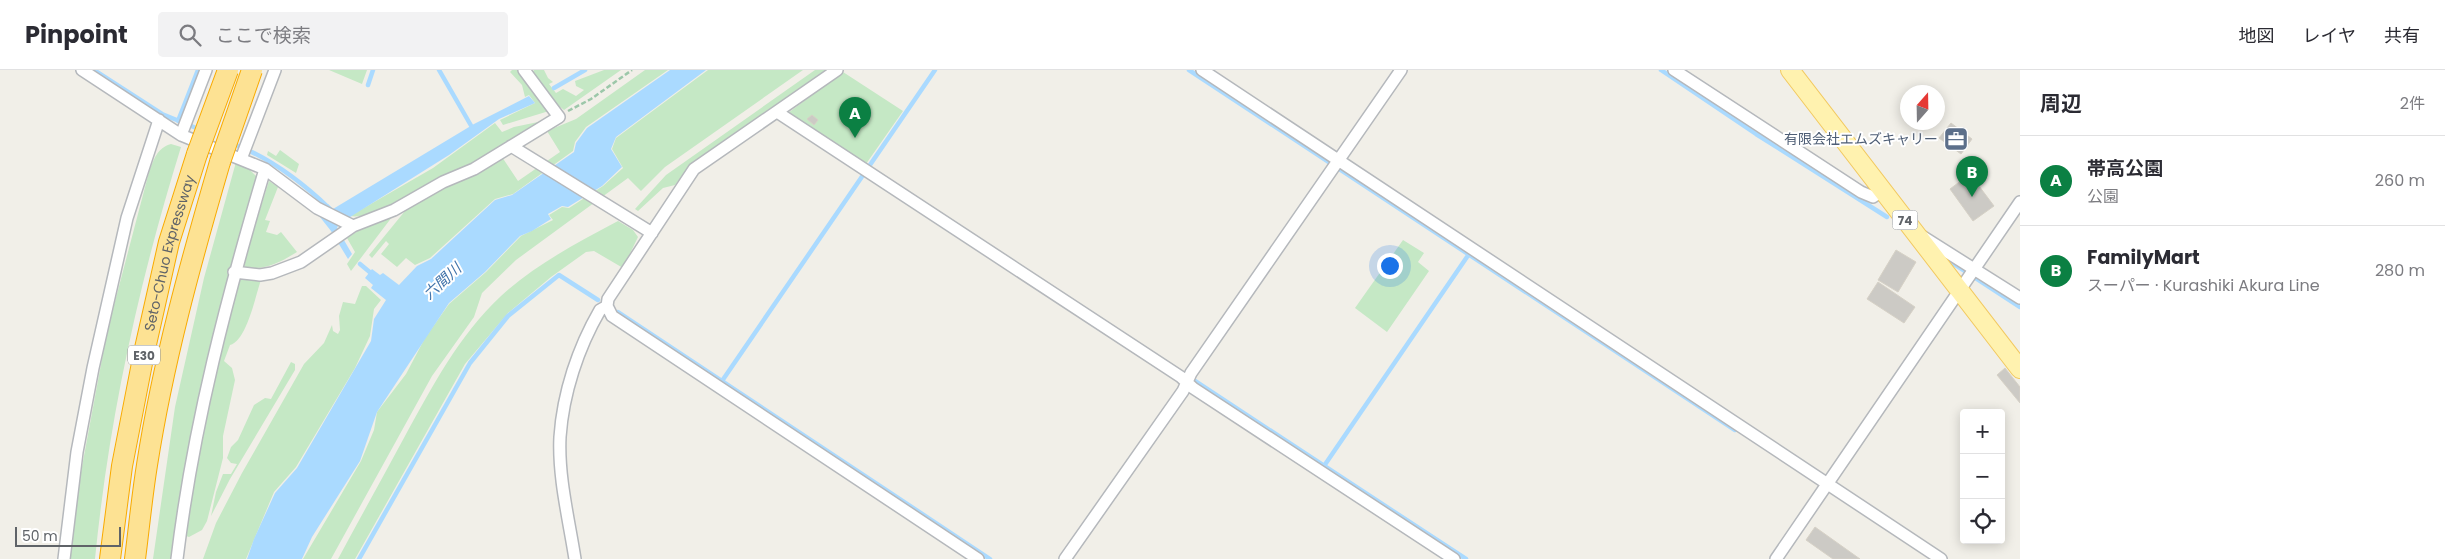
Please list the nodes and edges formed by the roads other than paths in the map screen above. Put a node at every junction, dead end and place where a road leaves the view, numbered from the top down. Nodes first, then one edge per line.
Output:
1 (82, 70) edge
2 (206, 70) edge
3 (228, 70) edge
4 (252, 70) edge
5 (275, 70) edge
6 (524, 70) edge
7 (837, 70) edge
8 (1202, 70) edge
9 (1401, 70) edge
10 (1674, 70) edge
11 (1790, 70) edge
12 (777, 112) junction
13 (159, 120) junction
14 (184, 128) junction
15 (515, 149) junction
16 (244, 152) junction
17 (1335, 163) junction
18 (265, 169) junction
19 (1882, 191) junction
20 (2020, 202) edge
21 (347, 227) junction
22 (652, 233) junction
23 (1914, 233) junction
24 (234, 272) junction
25 (1968, 277) junction
26 (2020, 298) edge
27 (607, 306) junction
28 (2020, 369) edge
29 (1187, 383) junction
30 (1824, 487) junction
31 (64, 559) edge
32 (110, 559) edge
33 (135, 559) edge
34 (177, 559) edge
35 (576, 559) edge
36 (978, 559) edge
37 (1065, 559) edge
38 (1454, 559) edge
39 (1776, 559) edge
40 (1941, 559) edge

1 - 13 street
2 - 14 street
3 - 32 highway, Seto-Chuo Expressway / E30, bridge
4 - 33 highway, Seto-Chuo Expressway / E30, bridge
5 - 16 street
6 - 15 street
7 - 12 street
8 - 17 street
9 - 17 street
10 - 19 street
11 - 19 main road, 74
12 - 22 street
12 - 29 street
13 - 14 street
13 - 31 street
14 - 16 street
15 - 21 street
15 - 22 street
16 - 18 street
17 - 29 street
17 - 30 street
18 - 21 street
18 - 24 street
19 - 23 main road, 74
20 - 25 street
21 - 24 street
22 - 27 street
23 - 25 main road, 74
23 - 25 street
24 - 34 street
25 - 26 street
25 - 28 main road, 74
25 - 30 street
27 - 35 street
27 - 36 street
29 - 37 street
29 - 38 street
30 - 39 street
30 - 40 street

